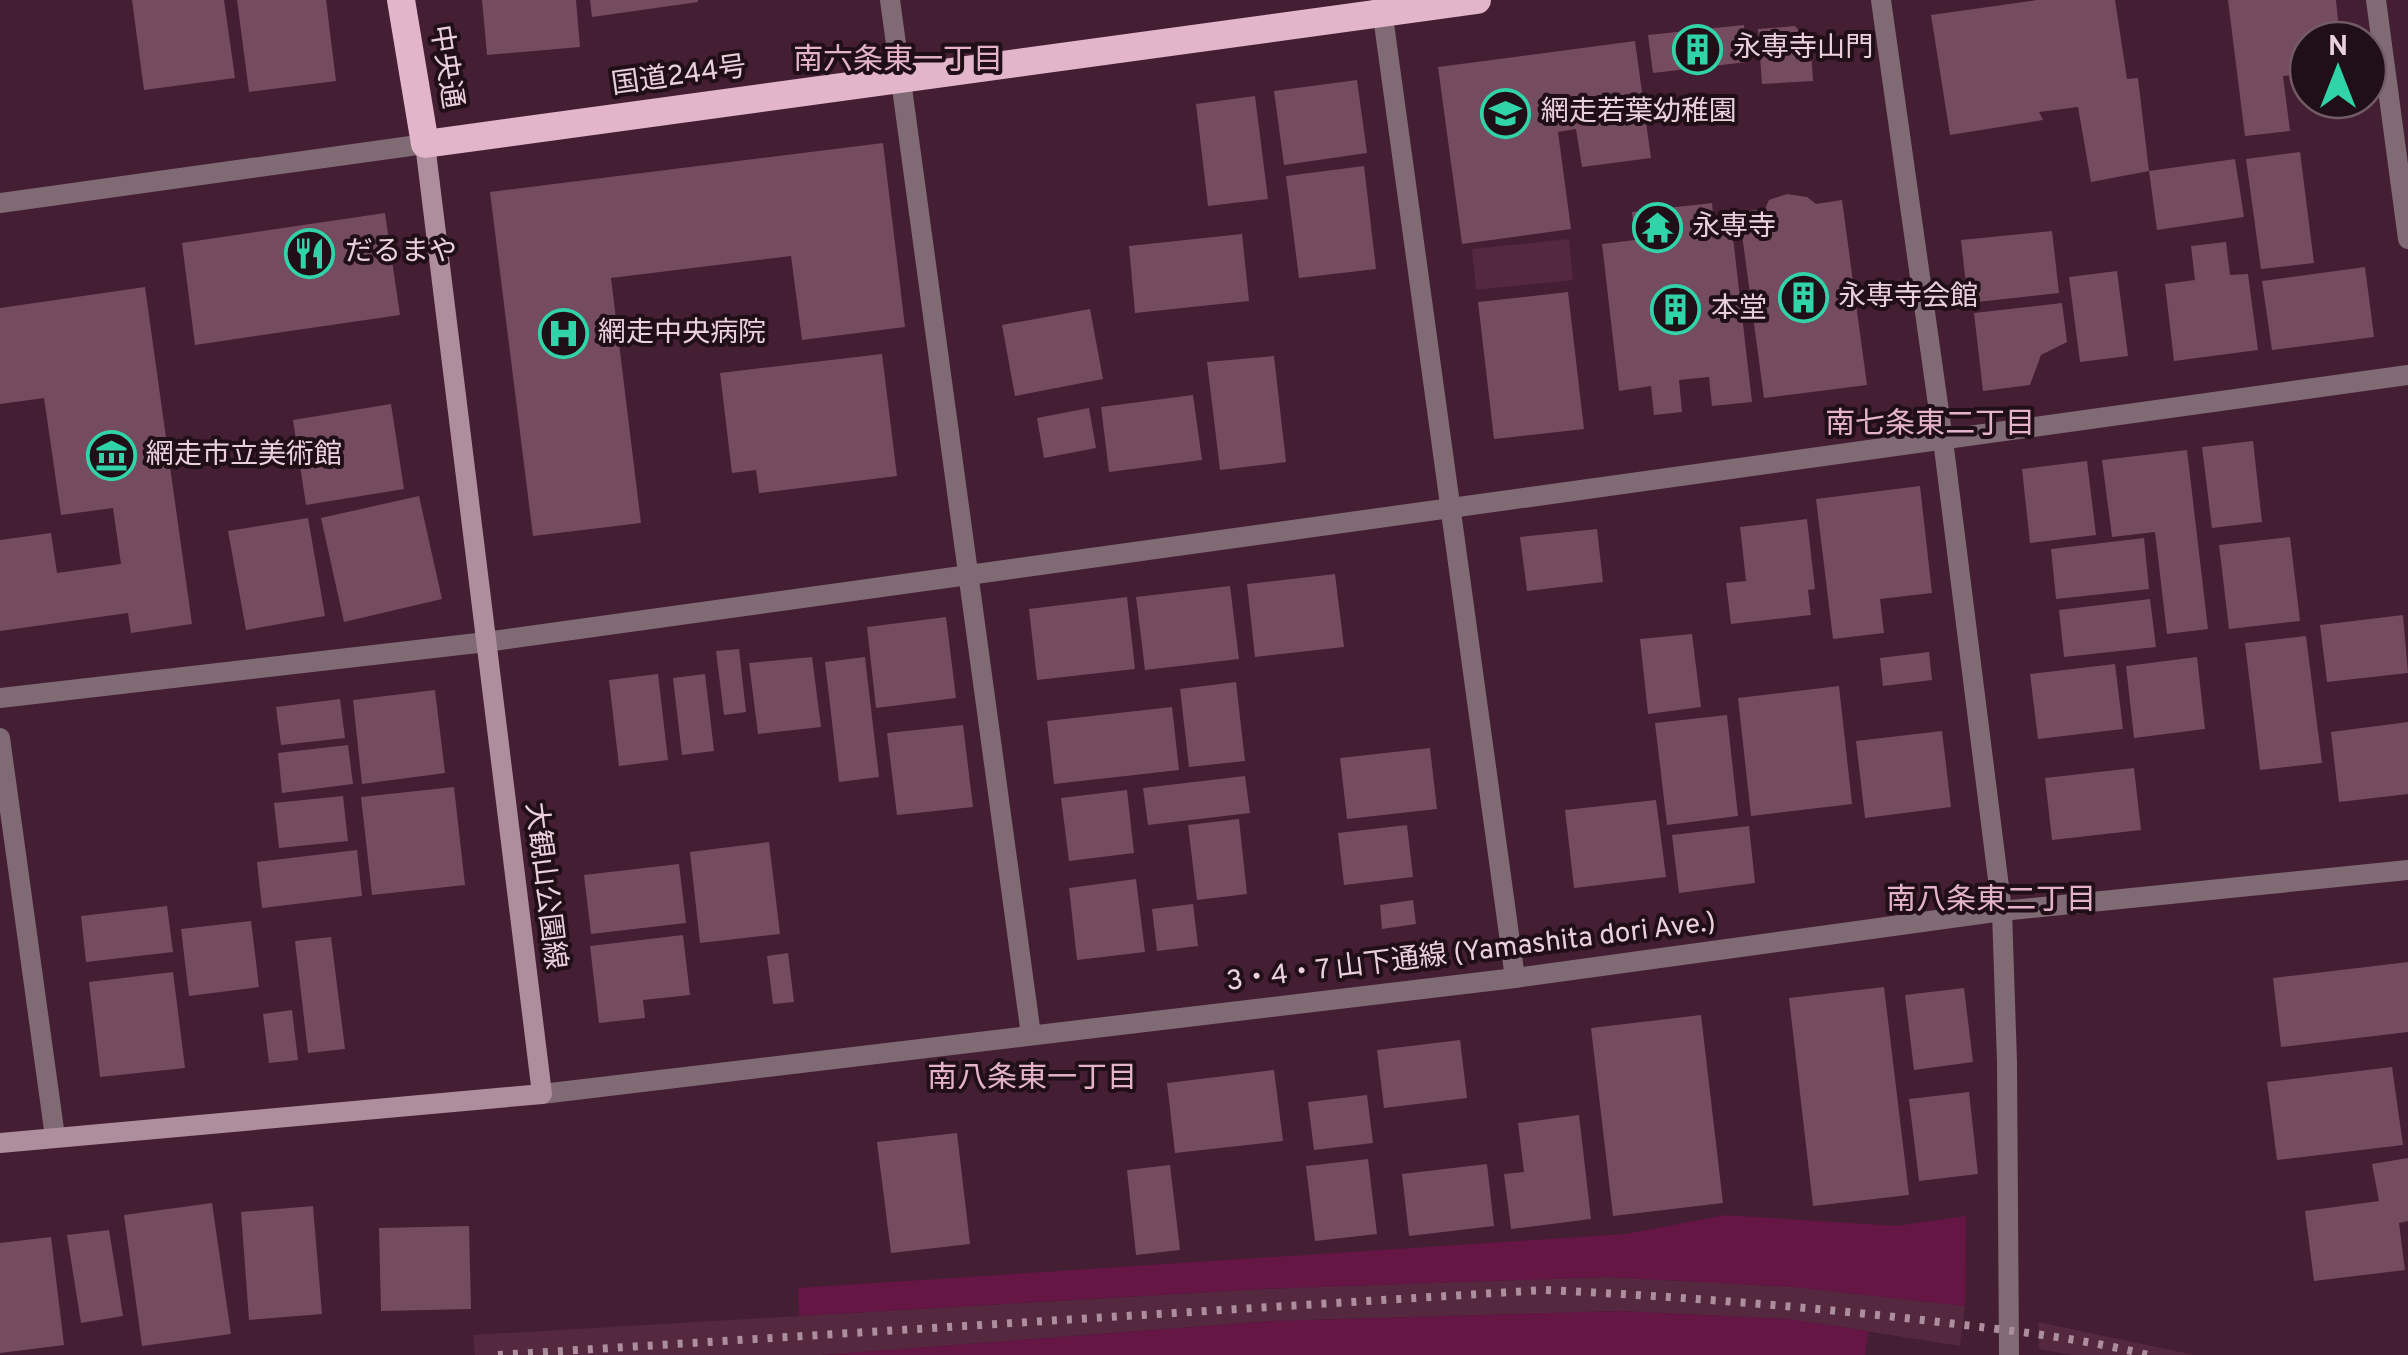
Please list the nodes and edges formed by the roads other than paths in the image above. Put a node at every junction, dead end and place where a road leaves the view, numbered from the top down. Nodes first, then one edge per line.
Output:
1 (402, 0) edge
2 (890, 0) edge
3 (1476, 0) edge
4 (1881, 0) edge
5 (2376, 0) edge
6 (1381, 6) edge
7 (902, 80) junction
8 (425, 144) junction
9 (0, 202) edge
10 (2408, 239) edge
11 (2408, 375) edge
12 (1943, 440) junction
13 (1451, 508) junction
14 (968, 575) junction
15 (486, 642) junction
16 (0, 698) edge
17 (0, 738) edge
18 (2408, 870) edge
19 (2002, 910) junction
20 (1515, 978) junction
21 (1031, 1035) junction
22 (542, 1094) junction
23 (55, 1136) junction
24 (0, 1143) edge
25 (2008, 1355) edge

1 - 8 highway, 中央通
2 - 7 street
3 - 6 highway, 国道244号
4 - 12 street
5 - 10 street
6 - 7 highway, 国道244号
6 - 13 street
7 - 8 highway, 国道244号
7 - 14 street
8 - 9 street
8 - 15 main road, 大観山公園線
11 - 12 street
12 - 13 street
12 - 19 street
13 - 14 street
13 - 20 street
14 - 15 street
14 - 21 street
15 - 16 street
15 - 22 main road, 大観山公園線
17 - 23 street
18 - 19 street, 3・4・7 山下通線 (Yamashita dori Ave.)
19 - 20 street, 3・4・7 山下通線 (Yamashita dori Ave.)
19 - 25 street
20 - 21 street, 3・4・7 山下通線 (Yamashita dori Ave.)
21 - 22 street, 3・4・7 山下通線 (Yamashita dori Ave.)
22 - 23 main road
23 - 24 main road

